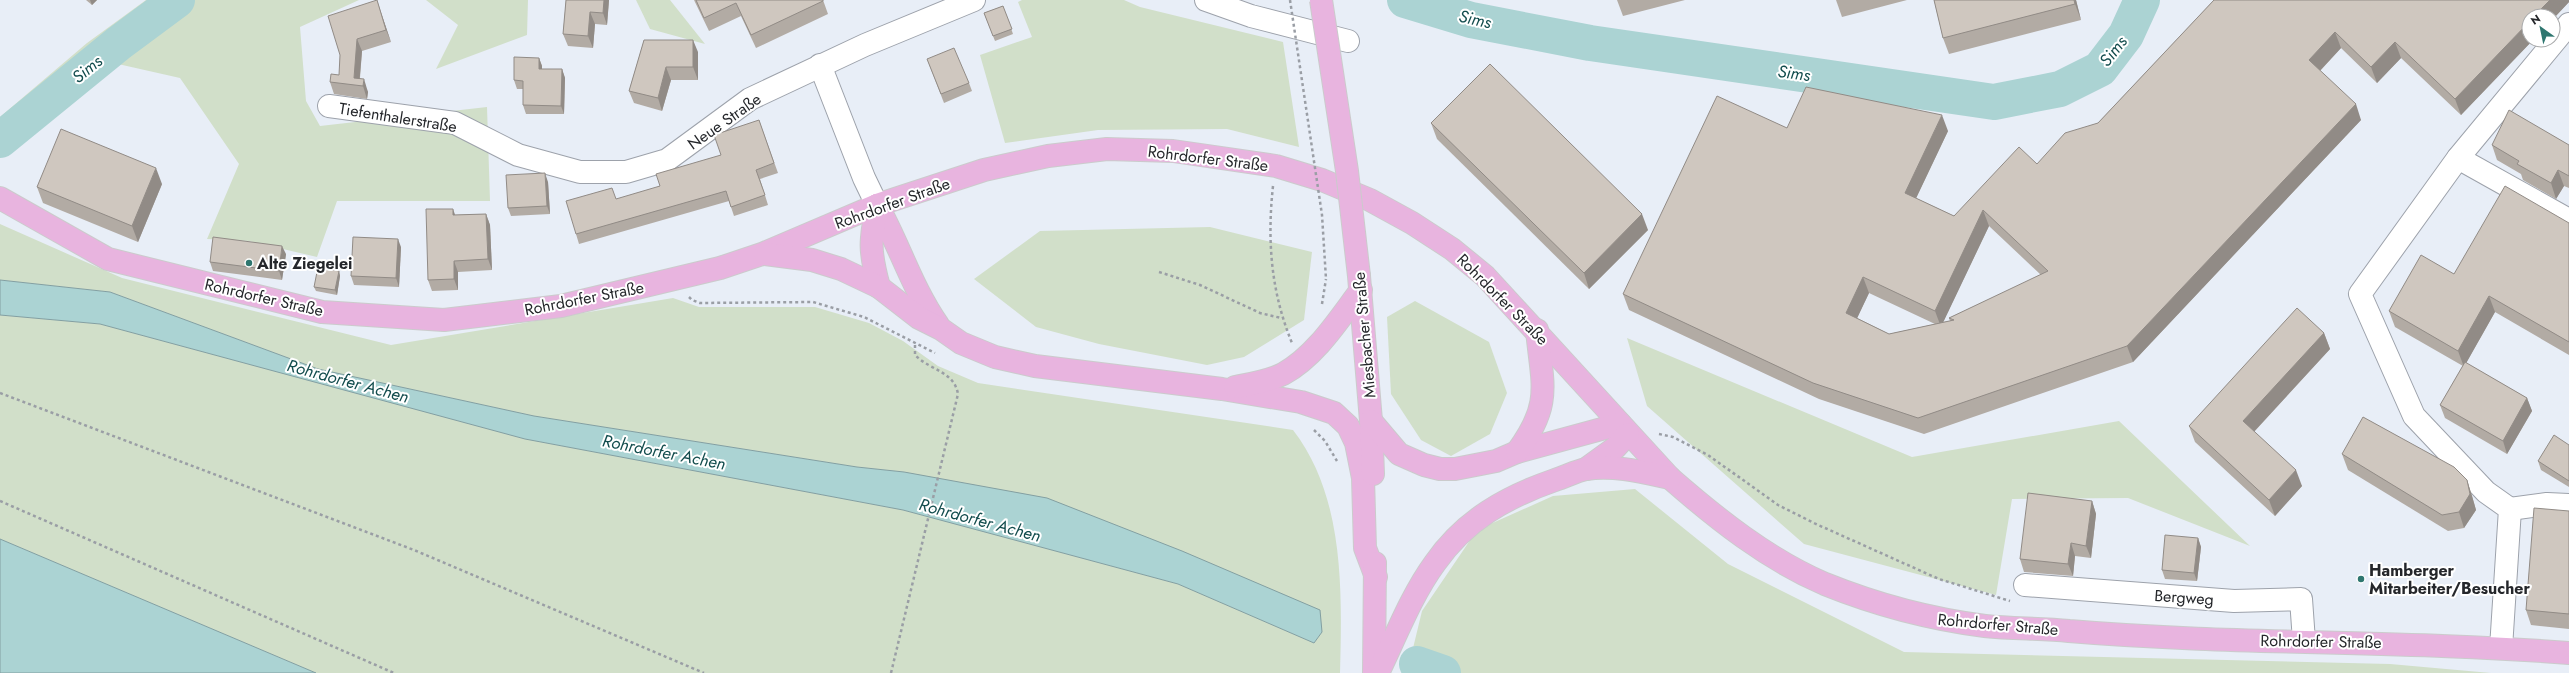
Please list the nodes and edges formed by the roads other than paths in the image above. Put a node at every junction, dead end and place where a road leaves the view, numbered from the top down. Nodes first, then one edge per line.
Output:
1 (974, 0) edge
2 (1206, 0) edge
3 (1321, 0) edge
4 (2569, 24) edge
5 (1348, 41) dead end
6 (820, 65) junction
7 (329, 106) dead end
8 (2458, 158) junction
9 (626, 172) joint
10 (0, 198) edge
11 (877, 205) junction
12 (2569, 220) edge
13 (762, 254) junction
14 (1360, 283) junction
15 (879, 286) junction
16 (941, 328) junction
17 (1537, 330) junction
18 (1222, 389) junction
19 (1371, 421) junction
20 (1624, 429) junction
21 (1517, 452) junction
22 (1586, 469) junction
23 (1670, 478) junction
24 (2569, 505) edge
25 (2510, 509) junction
26 (1376, 576) junction
27 (2021, 594) road end
28 (2304, 640) junction
29 (2500, 648) junction
30 (2569, 653) edge
31 (1374, 673) edge
32 (1378, 673) edge

1 - 6 street, Neue Straße
2 - 5 street
3 - 14 main road, Miesbacher Straße, bridge
4 - 8 street
6 - 9 street, Neue Straße
6 - 11 street
7 - 9 street, Tiefenthalerstraße
8 - 12 street
8 - 25 street
10 - 13 main road, Rohrdorfer Straße
11 - 13 main road, Rohrdorfer Straße
11 - 15 main road
11 - 16 main road
11 - 17 main road, Rohrdorfer Straße
13 - 15 main road
14 - 18 main road
14 - 19 main road, Miesbacher Straße
15 - 16 main road
16 - 18 main road
17 - 20 main road, Rohrdorfer Straße
17 - 21 main road
18 - 26 main road
19 - 21 main road
19 - 26 main road, Miesbacher Straße
20 - 21 main road
20 - 22 main road
20 - 23 main road, Rohrdorfer Straße
22 - 23 main road
22 - 32 main road
23 - 28 main road, Rohrdorfer Straße
24 - 25 street
25 - 29 street
26 - 31 main road, Miesbacher Straße
27 - 28 street, Bergweg
28 - 29 main road, Rohrdorfer Straße
29 - 30 main road, Rohrdorfer Straße

